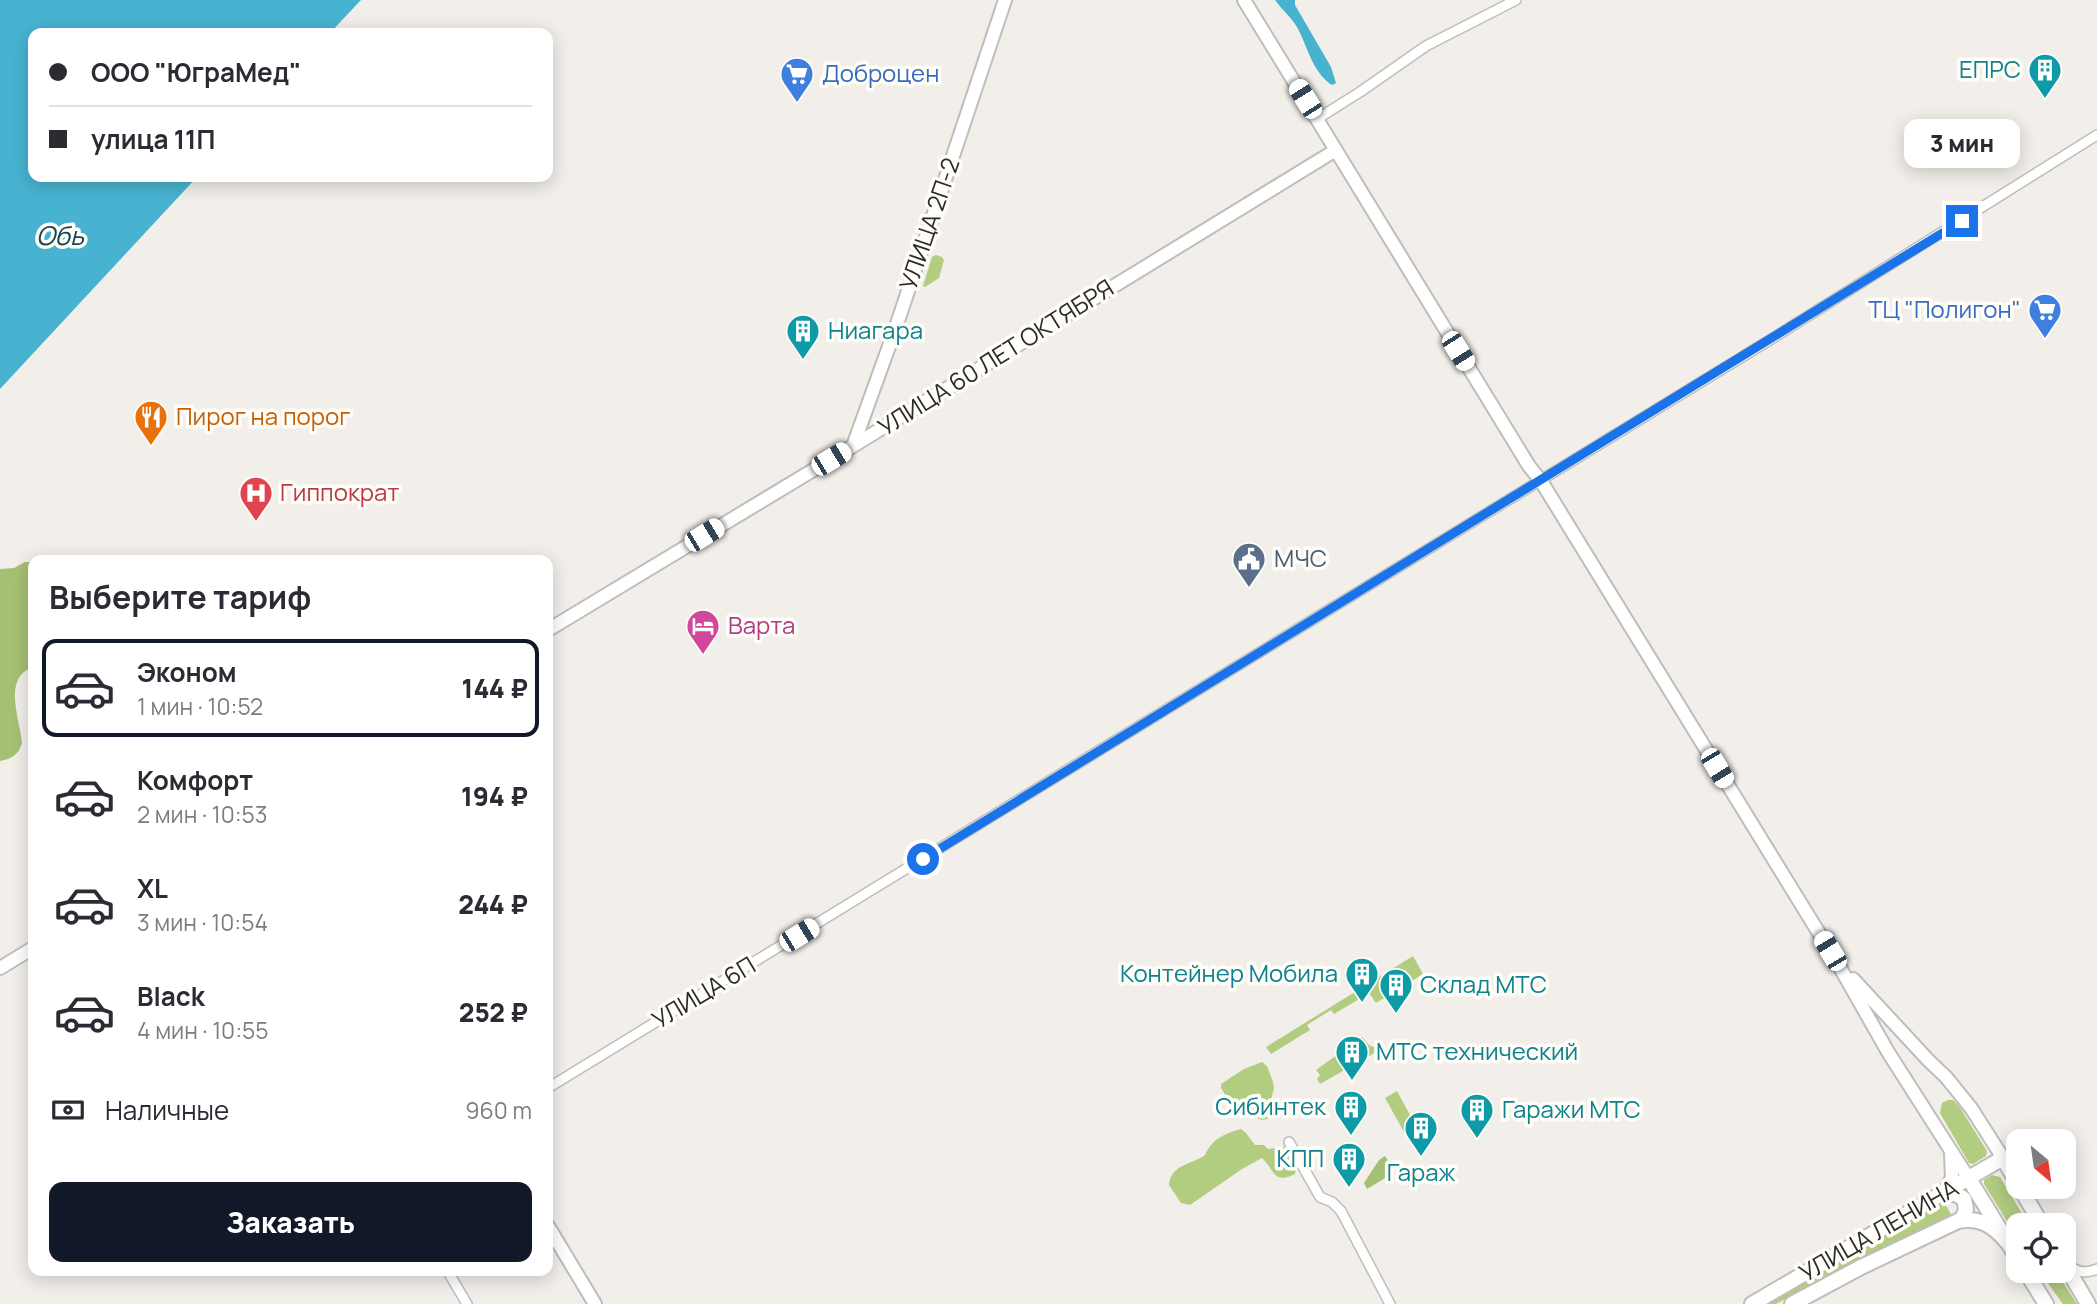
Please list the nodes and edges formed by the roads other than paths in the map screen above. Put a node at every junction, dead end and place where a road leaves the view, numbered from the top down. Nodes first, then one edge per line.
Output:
1 (1004, 0) edge
2 (1244, 0) edge
3 (1516, 0) edge
4 (1317, 119) junction
5 (2097, 135) edge
6 (1336, 150) junction
7 (853, 446) junction
8 (1541, 481) junction
9 (553, 627) edge
10 (28, 951) edge
11 (1838, 964) junction
12 (0, 968) edge
13 (553, 1085) edge
14 (1289, 1143) dead end
15 (1948, 1143) junction
16 (2003, 1158) junction
17 (2006, 1163) edge
18 (1969, 1179) junction
19 (1943, 1194) junction
20 (1958, 1221) junction
21 (553, 1234) edge
22 (2006, 1240) edge
23 (2006, 1241) edge
24 (2097, 1269) edge
25 (2076, 1270) edge
26 (451, 1276) edge
27 (2033, 1283) edge
28 (2076, 1283) edge
29 (467, 1304) edge
30 (595, 1304) edge
31 (1390, 1304) edge
32 (1752, 1304) edge
33 (1792, 1304) edge
34 (2046, 1304) edge
35 (2088, 1304) edge

1 - 7 main road, УЛИЦА 2П-2
2 - 4 main road
3 - 4 street
4 - 6 main road
5 - 8 street, УЛИЦА 6П
6 - 7 main road, УЛИЦА 60 ЛЕТ ОКТЯБРЯ
6 - 8 main road
7 - 9 main road, УЛИЦА 60 ЛЕТ ОКТЯБРЯ
8 - 11 main road
8 - 13 street, УЛИЦА 6П
10 - 12 main road
11 - 15 main road
11 - 16 main road
14 - 31 street
15 - 18 main road
15 - 19 main road
16 - 17 main road
16 - 18 main road, УЛИЦА ЛЕНИНА
18 - 19 main road, УЛИЦА ЛЕНИНА
18 - 22 main road
19 - 20 main road
19 - 32 main road, УЛИЦА ЛЕНИНА
20 - 23 main road, УЛИЦА ЛЕНИНА
20 - 33 main road, УЛИЦА ЛЕНИНА
21 - 30 main road
24 - 25 street
26 - 29 street
27 - 34 main road
28 - 35 main road

